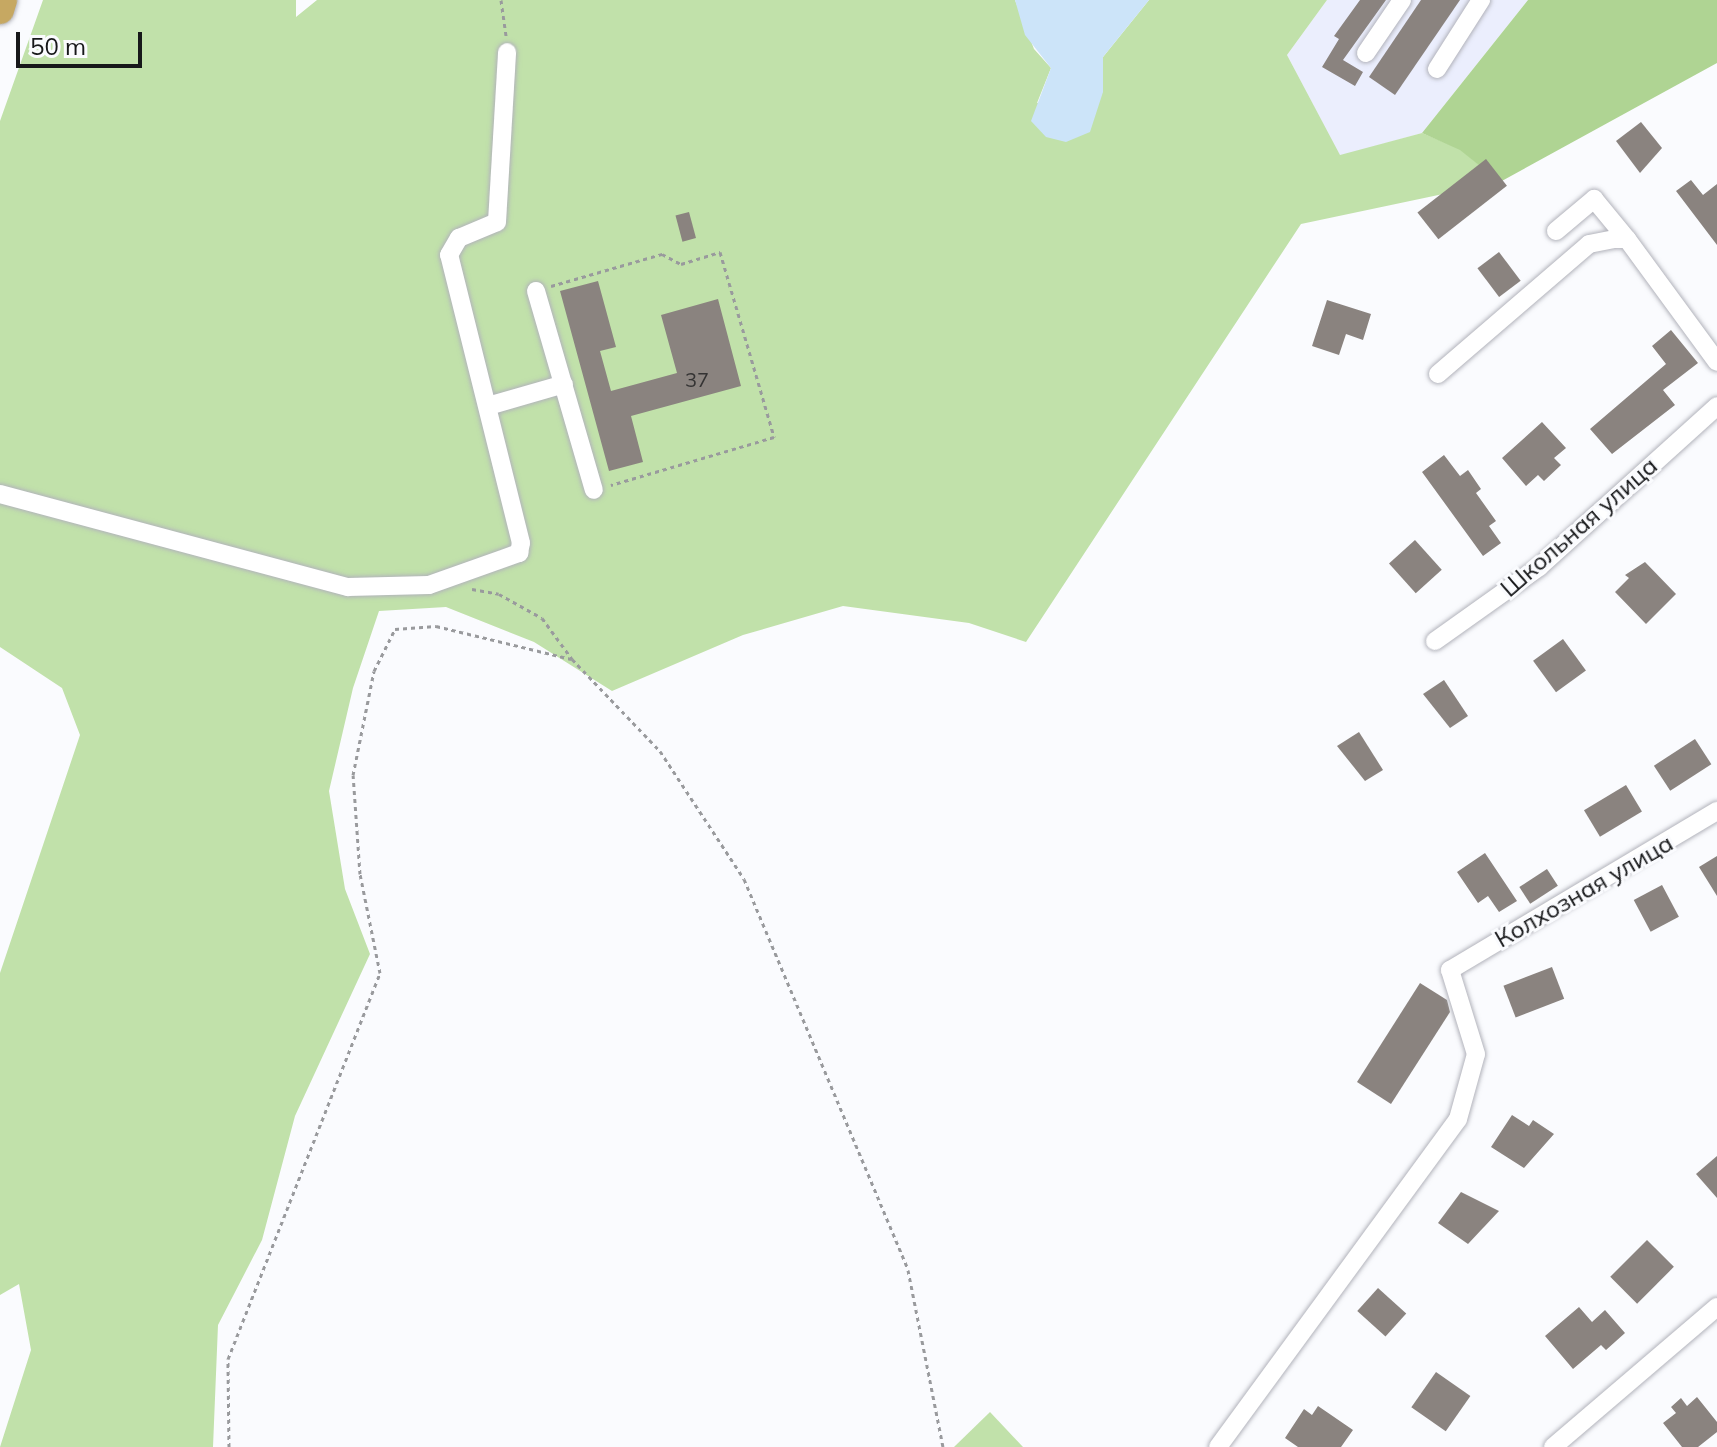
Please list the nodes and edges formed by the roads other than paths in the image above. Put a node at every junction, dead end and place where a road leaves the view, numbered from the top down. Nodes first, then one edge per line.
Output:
1 (3, 0) edge
2 (1402, 0) edge
3 (1481, 0) edge
4 (0, 10) edge
5 (507, 52) road end
6 (1366, 53) dead end
7 (1437, 69) dead end
8 (1556, 231) dead end
9 (1627, 239) junction
10 (536, 291) road end
11 (1717, 362) edge
12 (1438, 374) dead end
13 (564, 384) junction
14 (488, 406) junction
15 (1717, 406) edge
16 (594, 490) road end
17 (0, 494) edge
18 (1435, 641) dead end
19 (1717, 811) edge
20 (1717, 1307) edge
21 (1218, 1447) edge
22 (1553, 1447) edge

1 - 4 highway
2 - 6 street
3 - 7 street
5 - 14 street
8 - 9 street
9 - 11 street
9 - 12 street
10 - 13 street
13 - 14 street
13 - 16 street
14 - 17 street
15 - 18 street, Школьная улица
19 - 21 street, Колхозная улица
20 - 22 street

